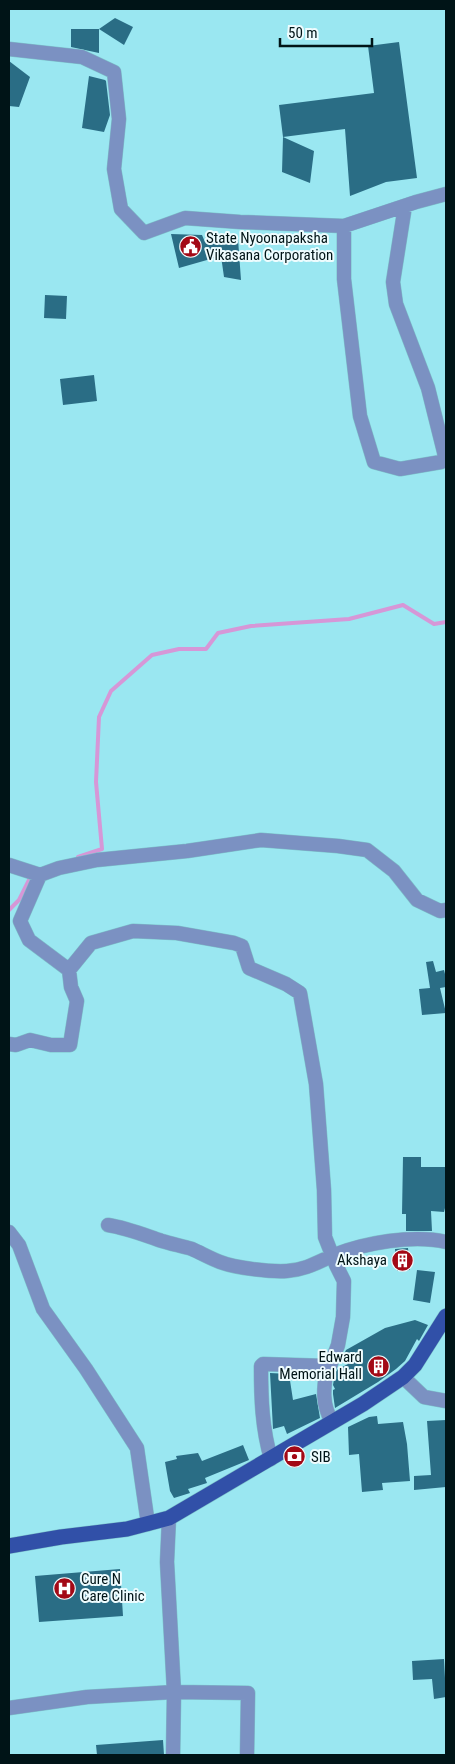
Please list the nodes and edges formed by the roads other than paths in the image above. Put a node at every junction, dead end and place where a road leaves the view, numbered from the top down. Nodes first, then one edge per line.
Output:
1 (9, 49) edge
2 (446, 194) edge
3 (405, 206) junction
4 (344, 226) junction
5 (446, 460) edge
6 (9, 865) edge
7 (40, 875) junction
8 (446, 910) edge
9 (69, 970) junction
10 (9, 1044) edge
11 (108, 1225) dead end
12 (9, 1232) edge
13 (446, 1242) edge
14 (332, 1256) junction
15 (446, 1316) edge
16 (327, 1366) junction
17 (403, 1376) junction
18 (446, 1401) edge
19 (332, 1422) junction
20 (271, 1458) junction
21 (169, 1518) junction
22 (148, 1524) junction
23 (9, 1546) edge
24 (174, 1692) junction
25 (9, 1708) edge
26 (173, 1755) edge
27 (247, 1755) edge

1 - 4 street
2 - 3 street
3 - 4 street
3 - 5 street
4 - 5 street
6 - 7 street
7 - 8 street
7 - 9 street
9 - 10 street
9 - 14 street
11 - 14 street
12 - 22 street
13 - 14 street
14 - 16 street
15 - 17 main road
16 - 19 street
16 - 20 street
17 - 18 street
17 - 19 main road
19 - 20 main road
20 - 21 main road
21 - 22 main road
21 - 24 street
22 - 23 main road
24 - 25 street
24 - 26 street
24 - 27 street

